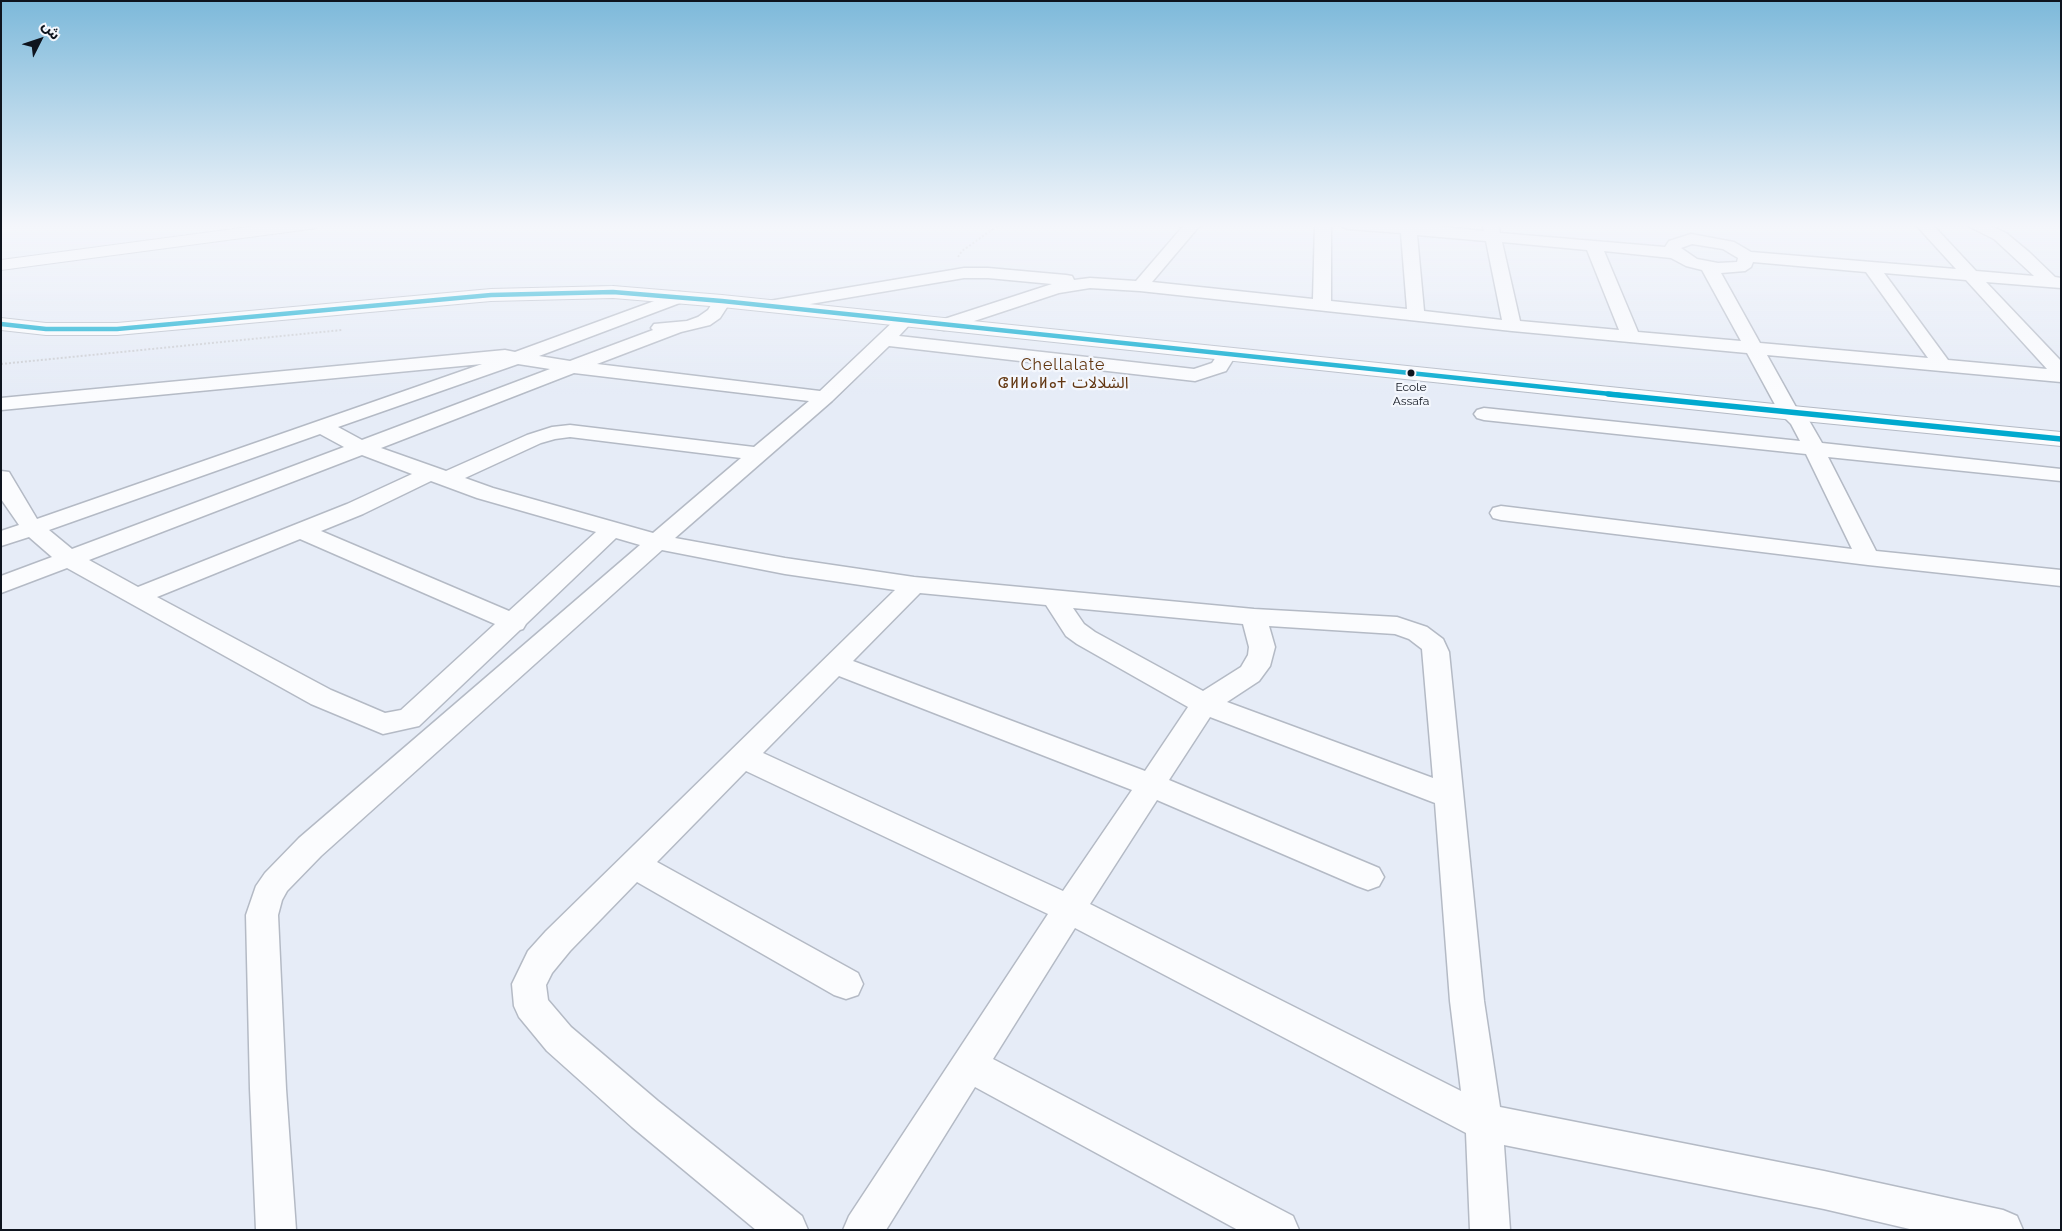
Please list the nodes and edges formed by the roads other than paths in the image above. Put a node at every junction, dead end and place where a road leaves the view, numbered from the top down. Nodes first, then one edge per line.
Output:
1 (919, 281) edge
2 (1074, 281) edge
3 (1144, 281) edge
4 (1322, 281) edge
5 (1413, 281) edge
6 (1502, 281) edge
7 (1608, 281) edge
8 (1718, 281) edge
9 (1735, 281) edge
10 (1881, 281) edge
11 (1975, 281) edge
12 (2034, 281) edge
13 (1090, 283) junction
14 (2056, 283) edge
15 (1140, 286) junction
16 (679, 297) junction
17 (722, 301) junction
18 (769, 306) junction
19 (1322, 306) junction
20 (1416, 316) junction
21 (619, 321) junction
22 (904, 321) junction
23 (1, 324) edge
24 (944, 325) junction
25 (1512, 326) junction
26 (676, 328) junction
27 (1630, 337) junction
28 (885, 340) junction
29 (1762, 349) junction
30 (1227, 355) junction
31 (514, 359) junction
32 (1942, 366) junction
33 (571, 368) junction
34 (2061, 374) edge
35 (825, 396) junction
36 (1, 404) edge
37 (1484, 414) dead end
38 (1797, 416) junction
39 (322, 427) junction
40 (2061, 439) edge
41 (362, 448) junction
42 (1815, 450) junction
43 (759, 454) junction
44 (2061, 475) edge
45 (438, 476) junction
46 (1, 477) edge
47 (1501, 513) dead end
48 (32, 528) junction
49 (612, 529) junction
50 (301, 531) junction
51 (1, 539) edge
52 (657, 542) junction
53 (1868, 558) junction
54 (70, 560) junction
55 (2061, 578) edge
56 (1, 585) edge
57 (914, 585) junction
58 (137, 596) junction
59 (1054, 598) junction
60 (1254, 617) junction
61 (514, 623) junction
62 (834, 664) junction
63 (1204, 704) junction
64 (742, 756) junction
65 (1151, 785) junction
66 (1449, 796) junction
67 (634, 864) junction
68 (1368, 877) dead end
69 (1069, 908) junction
70 (846, 984) dead end
71 (969, 1065) junction
72 (1484, 1122) junction
73 (276, 1230) edge
74 (788, 1230) edge
75 (863, 1230) edge
76 (1279, 1230) edge
77 (1490, 1230) edge
78 (2003, 1230) edge

1 - 18 street
2 - 13 street
3 - 15 street
4 - 19 street
5 - 20 street
6 - 25 street
7 - 27 street
8 - 29 street
9 - 29 street
10 - 32 street
11 - 34 street
12 - 14 street
13 - 15 street
13 - 24 street
15 - 19 street
16 - 17 main road
16 - 21 street
16 - 23 main road
17 - 18 main road
17 - 26 street
18 - 22 main road
19 - 20 street
20 - 25 street
21 - 26 street
21 - 31 street
22 - 24 main road
22 - 28 street
24 - 30 main road
25 - 27 street
26 - 33 street
27 - 29 street
28 - 30 street
28 - 35 street
29 - 32 street
29 - 38 street
30 - 38 main road
31 - 33 street
31 - 36 street
31 - 39 street
32 - 34 street
33 - 35 street
33 - 41 street
35 - 43 street
37 - 42 street
38 - 40 main road
38 - 42 street
39 - 41 street
39 - 48 street
41 - 45 street
41 - 54 street
42 - 44 street
42 - 53 street
43 - 45 street
43 - 52 street
45 - 49 street
45 - 50 street
46 - 48 street
47 - 53 street
48 - 51 street
48 - 54 street
49 - 52 street
49 - 61 street
50 - 58 street
50 - 61 street
52 - 57 street
52 - 73 street
53 - 55 street
54 - 56 street
54 - 58 street
57 - 59 street
57 - 62 street
58 - 61 street
59 - 60 street
59 - 63 street
60 - 63 street
60 - 66 street
62 - 64 street
62 - 65 street
63 - 65 street
63 - 66 street
64 - 67 street
64 - 69 street
65 - 68 street
65 - 69 street
66 - 72 street
67 - 70 street
67 - 74 street
69 - 71 street
69 - 72 street
71 - 75 street
71 - 76 street
72 - 77 street
72 - 78 street

